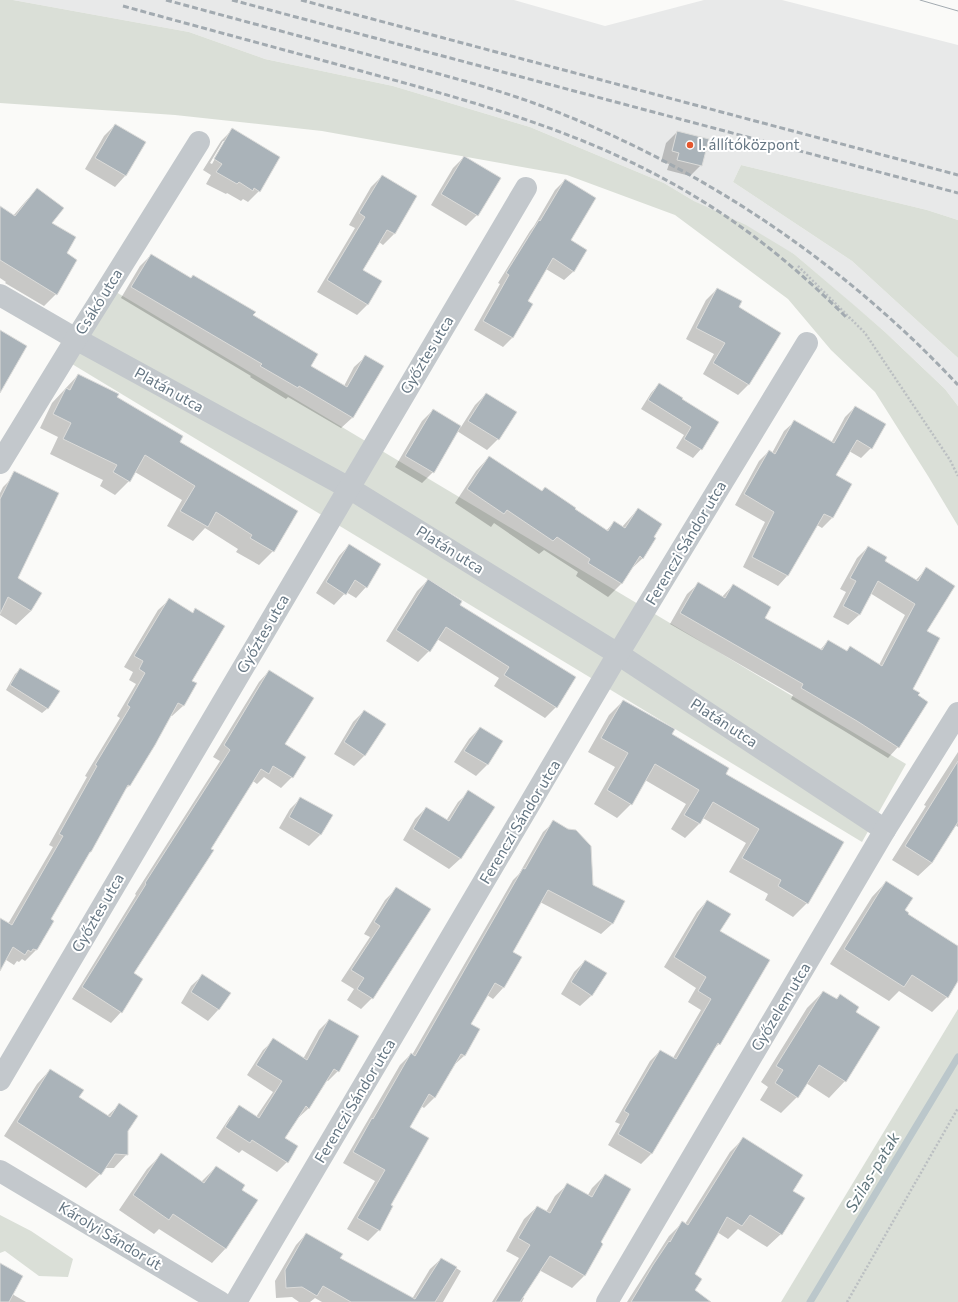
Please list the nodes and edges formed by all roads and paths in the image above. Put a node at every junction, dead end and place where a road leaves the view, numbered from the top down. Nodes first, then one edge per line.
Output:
1 (199, 142) dead end
2 (526, 188) dead end
3 (798, 266) dead end
4 (0, 294) edge
5 (76, 339) junction
6 (807, 343) dead end
7 (0, 463) edge
8 (958, 476) edge
9 (348, 488) junction
10 (618, 654) junction
11 (958, 713) edge
12 (886, 830) junction
13 (0, 1080) edge
14 (958, 1108) edge
15 (0, 1171) edge
16 (220, 1302) edge
17 (236, 1302) edge
18 (607, 1302) edge
19 (846, 1302) edge

1 - 5 street, Csákó utca
2 - 9 street, Győztes utca
3 - 8 path
4 - 5 street, Platán utca
5 - 7 street, Csákó utca
5 - 9 street, Platán utca
6 - 10 street, Ferenczi Sándor utca
9 - 10 street, Platán utca
9 - 13 street, Győztes utca
10 - 12 street, Platán utca
10 - 17 street, Ferenczi Sándor utca
11 - 12 street, Győzelem utca
12 - 18 street, Győzelem utca
14 - 19 path
15 - 16 street, Károlyi Sándor út

